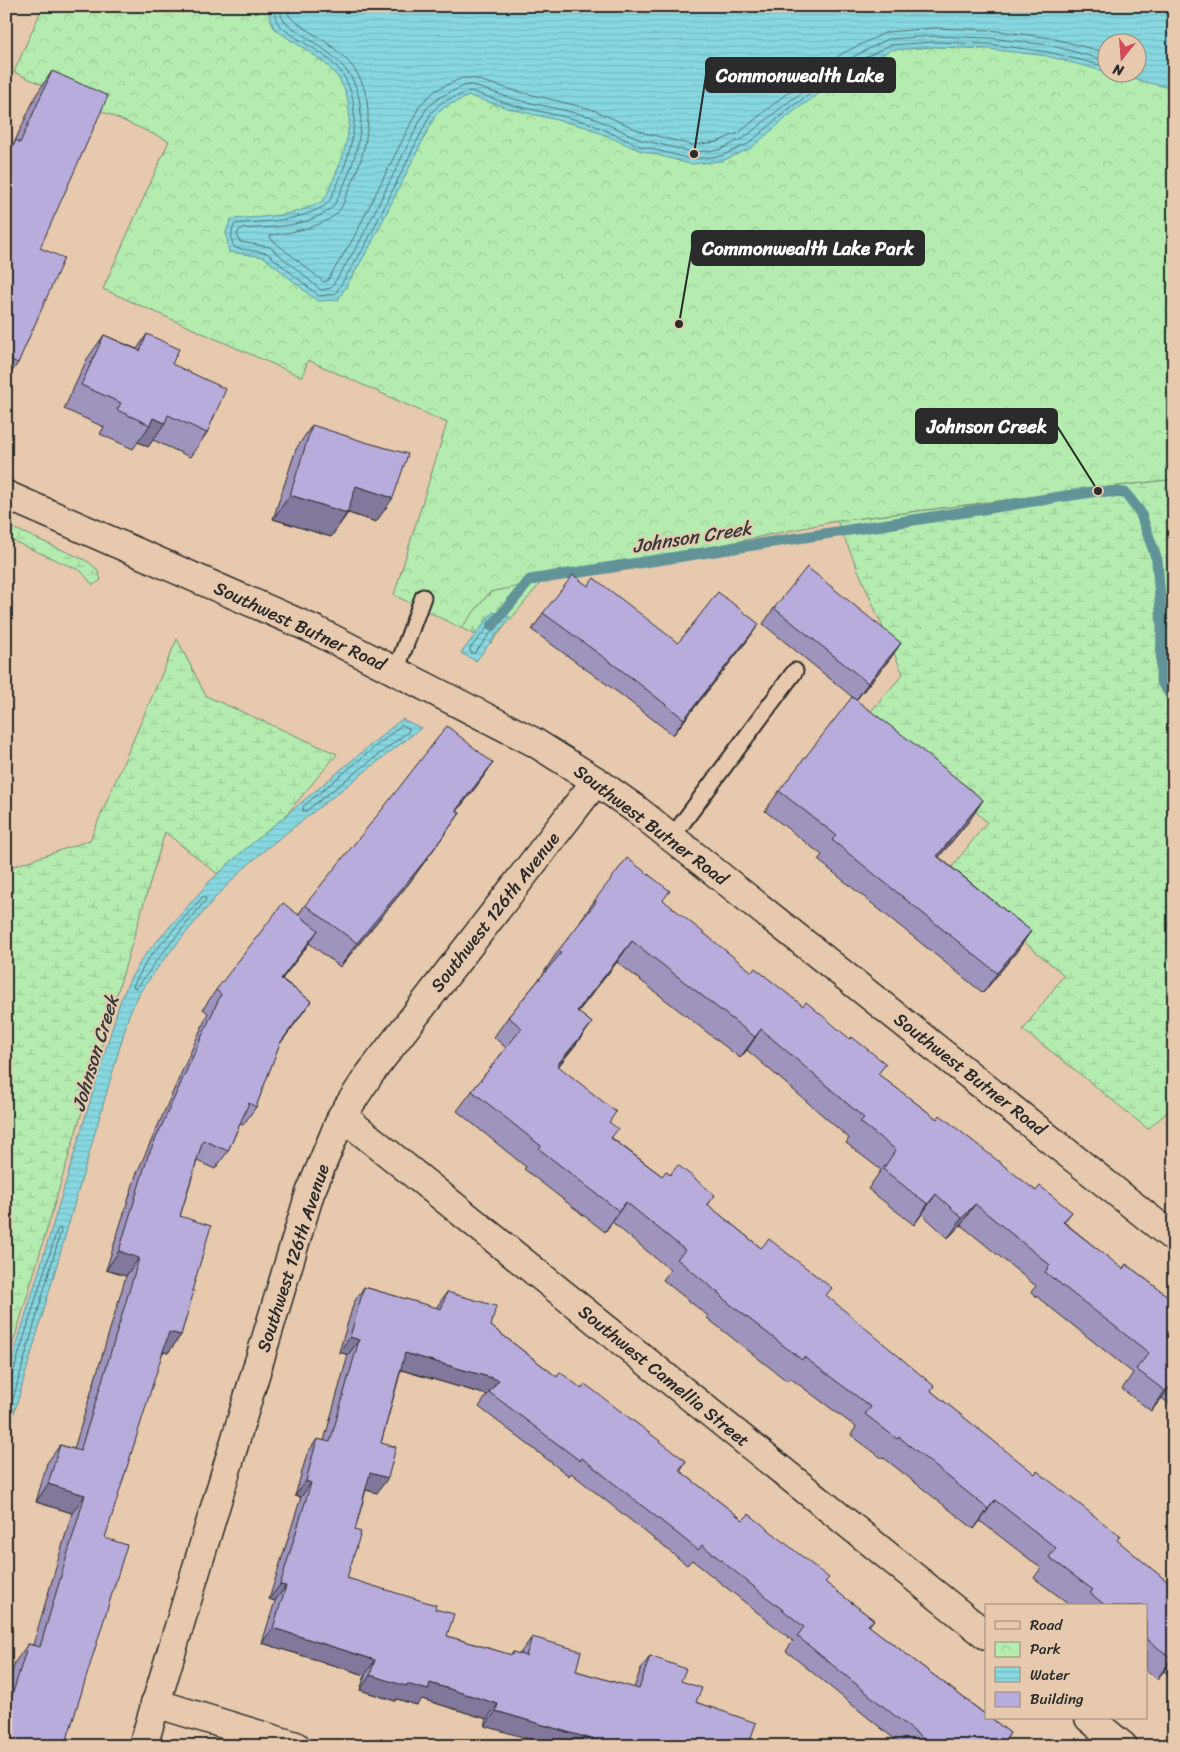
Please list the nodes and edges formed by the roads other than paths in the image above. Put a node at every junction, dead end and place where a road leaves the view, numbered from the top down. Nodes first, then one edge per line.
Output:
1 (6, 496) edge
2 (423, 598) dead end
3 (396, 671) junction
4 (794, 671) dead end
5 (596, 781) junction
6 (672, 837) junction
7 (342, 1116) junction
8 (1174, 1238) edge
9 (985, 1634) edge
10 (155, 1703) junction
11 (1091, 1720) edge
12 (143, 1746) edge
13 (296, 1746) edge
14 (1123, 1746) edge

1 - 3 street, Southwest Butner Road
2 - 3 lane
3 - 5 street, Southwest Butner Road
4 - 6 lane
5 - 6 street, Southwest Butner Road
5 - 7 street, Southwest 126th Avenue
6 - 8 street, Southwest Butner Road
7 - 9 street, Southwest Camellia Street
7 - 10 street, Southwest 126th Avenue
10 - 12 street, Southwest 126th Avenue
10 - 13 street
11 - 14 street

